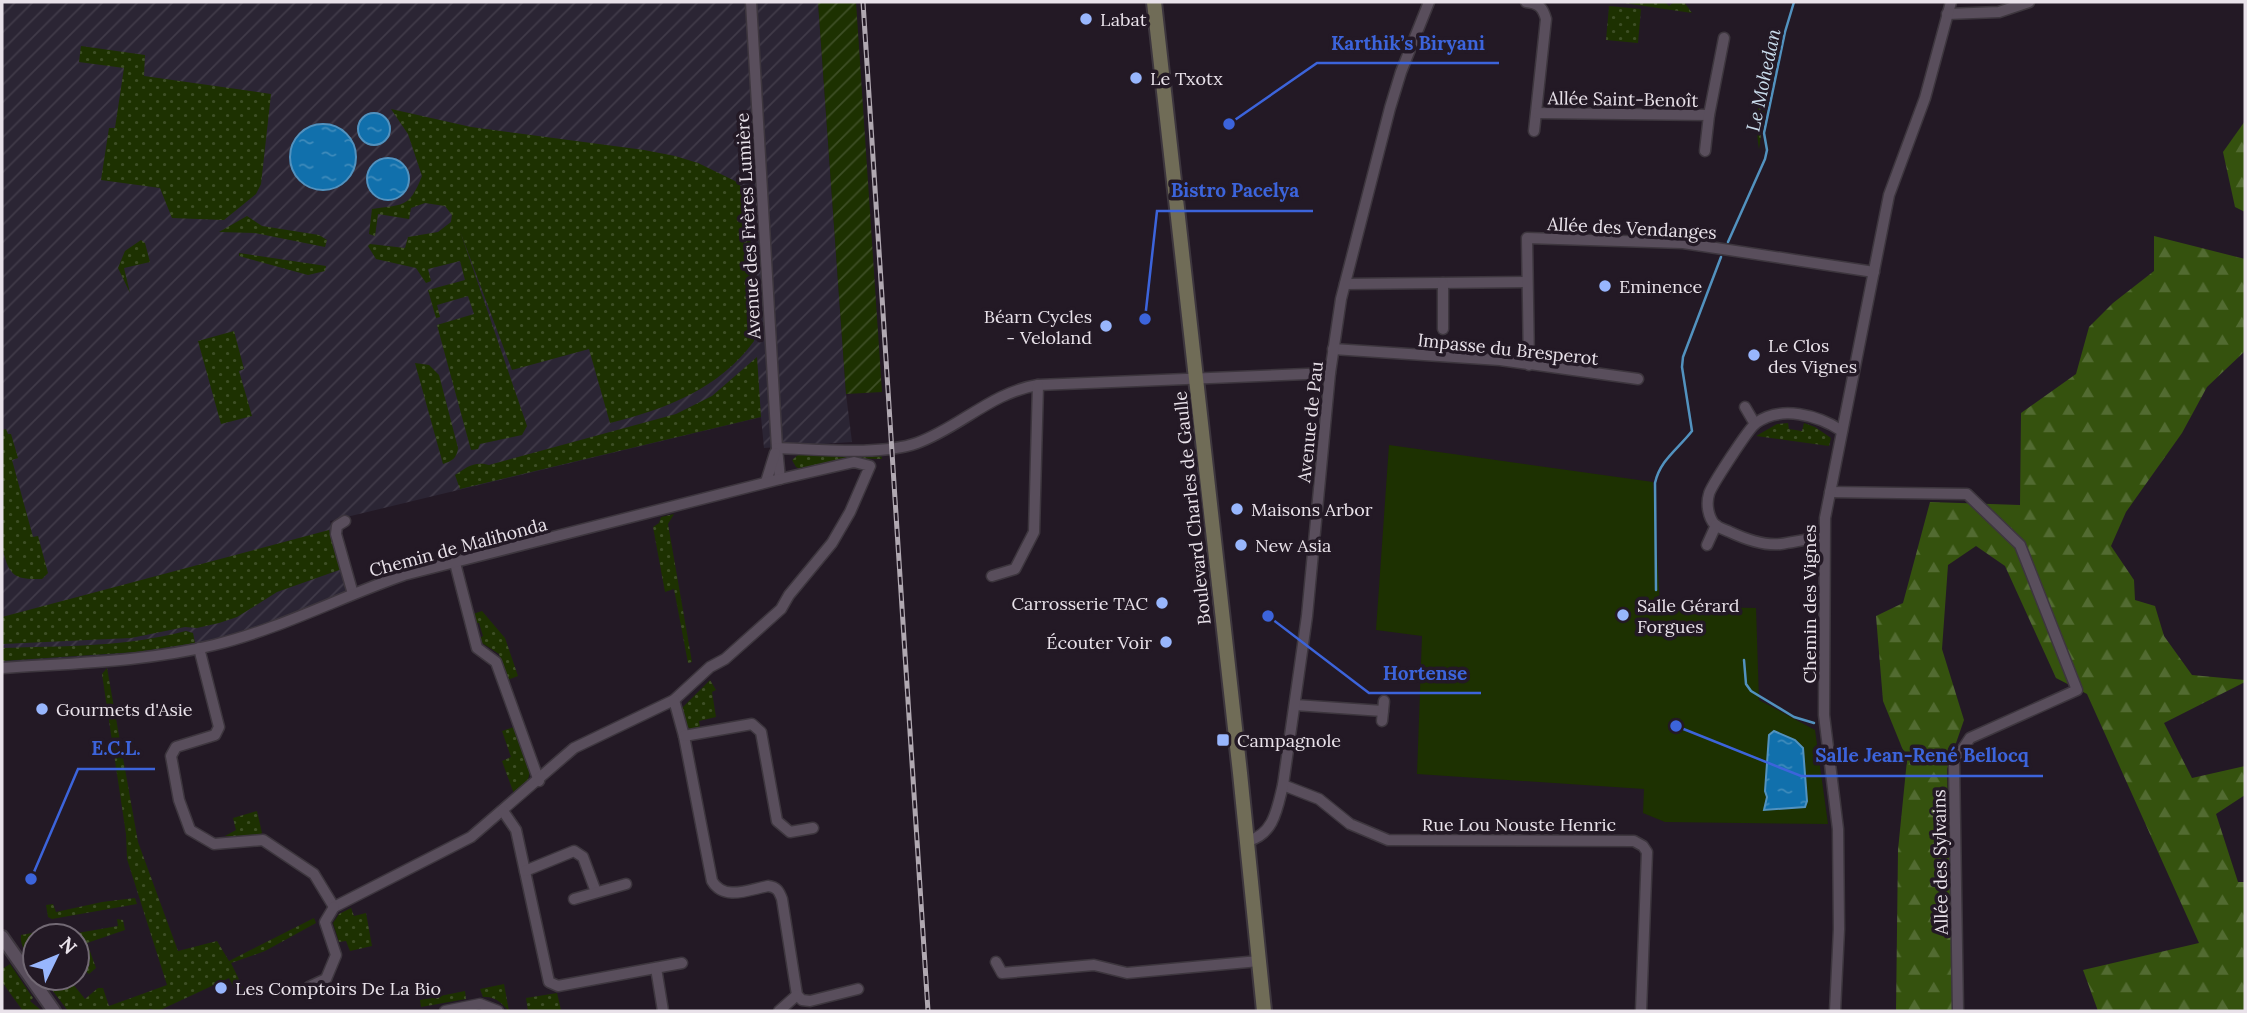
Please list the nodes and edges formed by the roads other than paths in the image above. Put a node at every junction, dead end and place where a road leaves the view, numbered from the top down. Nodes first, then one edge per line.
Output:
1 (751, 2) edge
2 (1154, 2) edge
3 (1527, 2) edge
4 (1951, 2) edge
5 (2029, 2) edge
6 (1426, 3) edge
7 (1947, 14) junction
8 (1724, 38) dead end
9 (1537, 113) junction
10 (1709, 116) junction
11 (1534, 131) dead end
12 (1705, 151) dead end
13 (1874, 272) junction
14 (1527, 282) junction
15 (1443, 283) junction
16 (1345, 284) junction
17 (1443, 328) dead end
18 (1333, 349) junction
19 (1529, 365) junction
20 (1330, 373) junction
21 (1196, 377) junction
22 (1638, 379) dead end
23 (1038, 385) junction
24 (1745, 407) dead end
25 (1755, 424) junction
26 (1842, 431) junction
27 (776, 448) junction
28 (780, 479) junction
29 (766, 482) junction
30 (1830, 492) junction
31 (345, 521) dead end
32 (1716, 525) junction
33 (1824, 538) junction
34 (1707, 545) dead end
35 (454, 562) junction
36 (992, 576) dead end
37 (353, 594) junction
38 (199, 649) junction
39 (2, 668) edge
40 (674, 700) junction
41 (1295, 705) junction
42 (1383, 711) dead end
43 (684, 736) junction
44 (539, 780) junction
45 (1283, 785) junction
46 (503, 811) junction
47 (813, 828) dead end
48 (1248, 841) junction
49 (525, 871) junction
50 (626, 884) dead end
51 (596, 892) junction
52 (574, 899) dead end
53 (334, 906) junction
54 (2, 937) edge
55 (1259, 961) junction
56 (996, 962) dead end
57 (682, 963) dead end
58 (656, 968) junction
59 (309, 987) dead end
60 (858, 989) dead end
61 (797, 995) junction
62 (54, 1011) edge
63 (445, 1011) edge
64 (498, 1011) edge
65 (663, 1011) edge
66 (779, 1011) edge
67 (1264, 1011) edge
68 (1641, 1011) edge
69 (1835, 1011) edge
70 (1958, 1011) edge

1 - 27 street, Avenue des Frères Lumière
2 - 21 main road, Boulevard Charles de Gaulle
3 - 9 street
4 - 7 street, Chemin des Vignes
5 - 7 street
6 - 16 street, Avenue de Pau
7 - 13 street, Chemin des Vignes
8 - 10 street
9 - 10 street, Allée Saint-Benoît
9 - 11 street
10 - 12 street
13 - 14 street, Allée des Vendanges
13 - 26 street, Chemin des Vignes
14 - 15 street
14 - 19 street
15 - 16 street
15 - 17 street
16 - 18 street, Avenue de Pau
18 - 19 street, Impasse du Bresperot
18 - 20 street, Avenue de Pau
19 - 22 street, Impasse du Bresperot
20 - 21 street
20 - 41 street, Avenue de Pau
21 - 23 street
21 - 48 main road, Boulevard Charles de Gaulle
23 - 27 street
23 - 36 street
24 - 25 street
25 - 26 street
25 - 32 street
26 - 30 street, Chemin des Vignes
27 - 28 street
27 - 29 street
28 - 29 street, Chemin de Malihonda
28 - 40 street, Chemin de Malihonda
29 - 35 street, Chemin de Malihonda
30 - 33 street, Chemin des Vignes
30 - 70 street, Allée des Sylvains
31 - 37 street
32 - 33 street
32 - 34 street
33 - 69 street, Chemin des Vignes
35 - 37 street, Chemin de Malihonda
35 - 44 street
37 - 38 street, Chemin de Malihonda
38 - 39 street, Chemin de Malihonda
38 - 53 street
40 - 43 street
40 - 44 street
41 - 42 street
41 - 45 street, Avenue de Pau
43 - 47 street
43 - 61 street
44 - 46 street
45 - 48 street, Avenue de Pau
45 - 68 street, Rue Lou Nouste Henric
46 - 49 street
46 - 53 street
48 - 55 main road, Boulevard Charles de Gaulle
49 - 51 street
49 - 58 street
50 - 51 street
51 - 52 street
53 - 59 street
54 - 62 street
55 - 56 street
55 - 67 main road, Boulevard Charles de Gaulle
57 - 58 street
58 - 65 street
60 - 61 street
61 - 66 street
63 - 64 street

